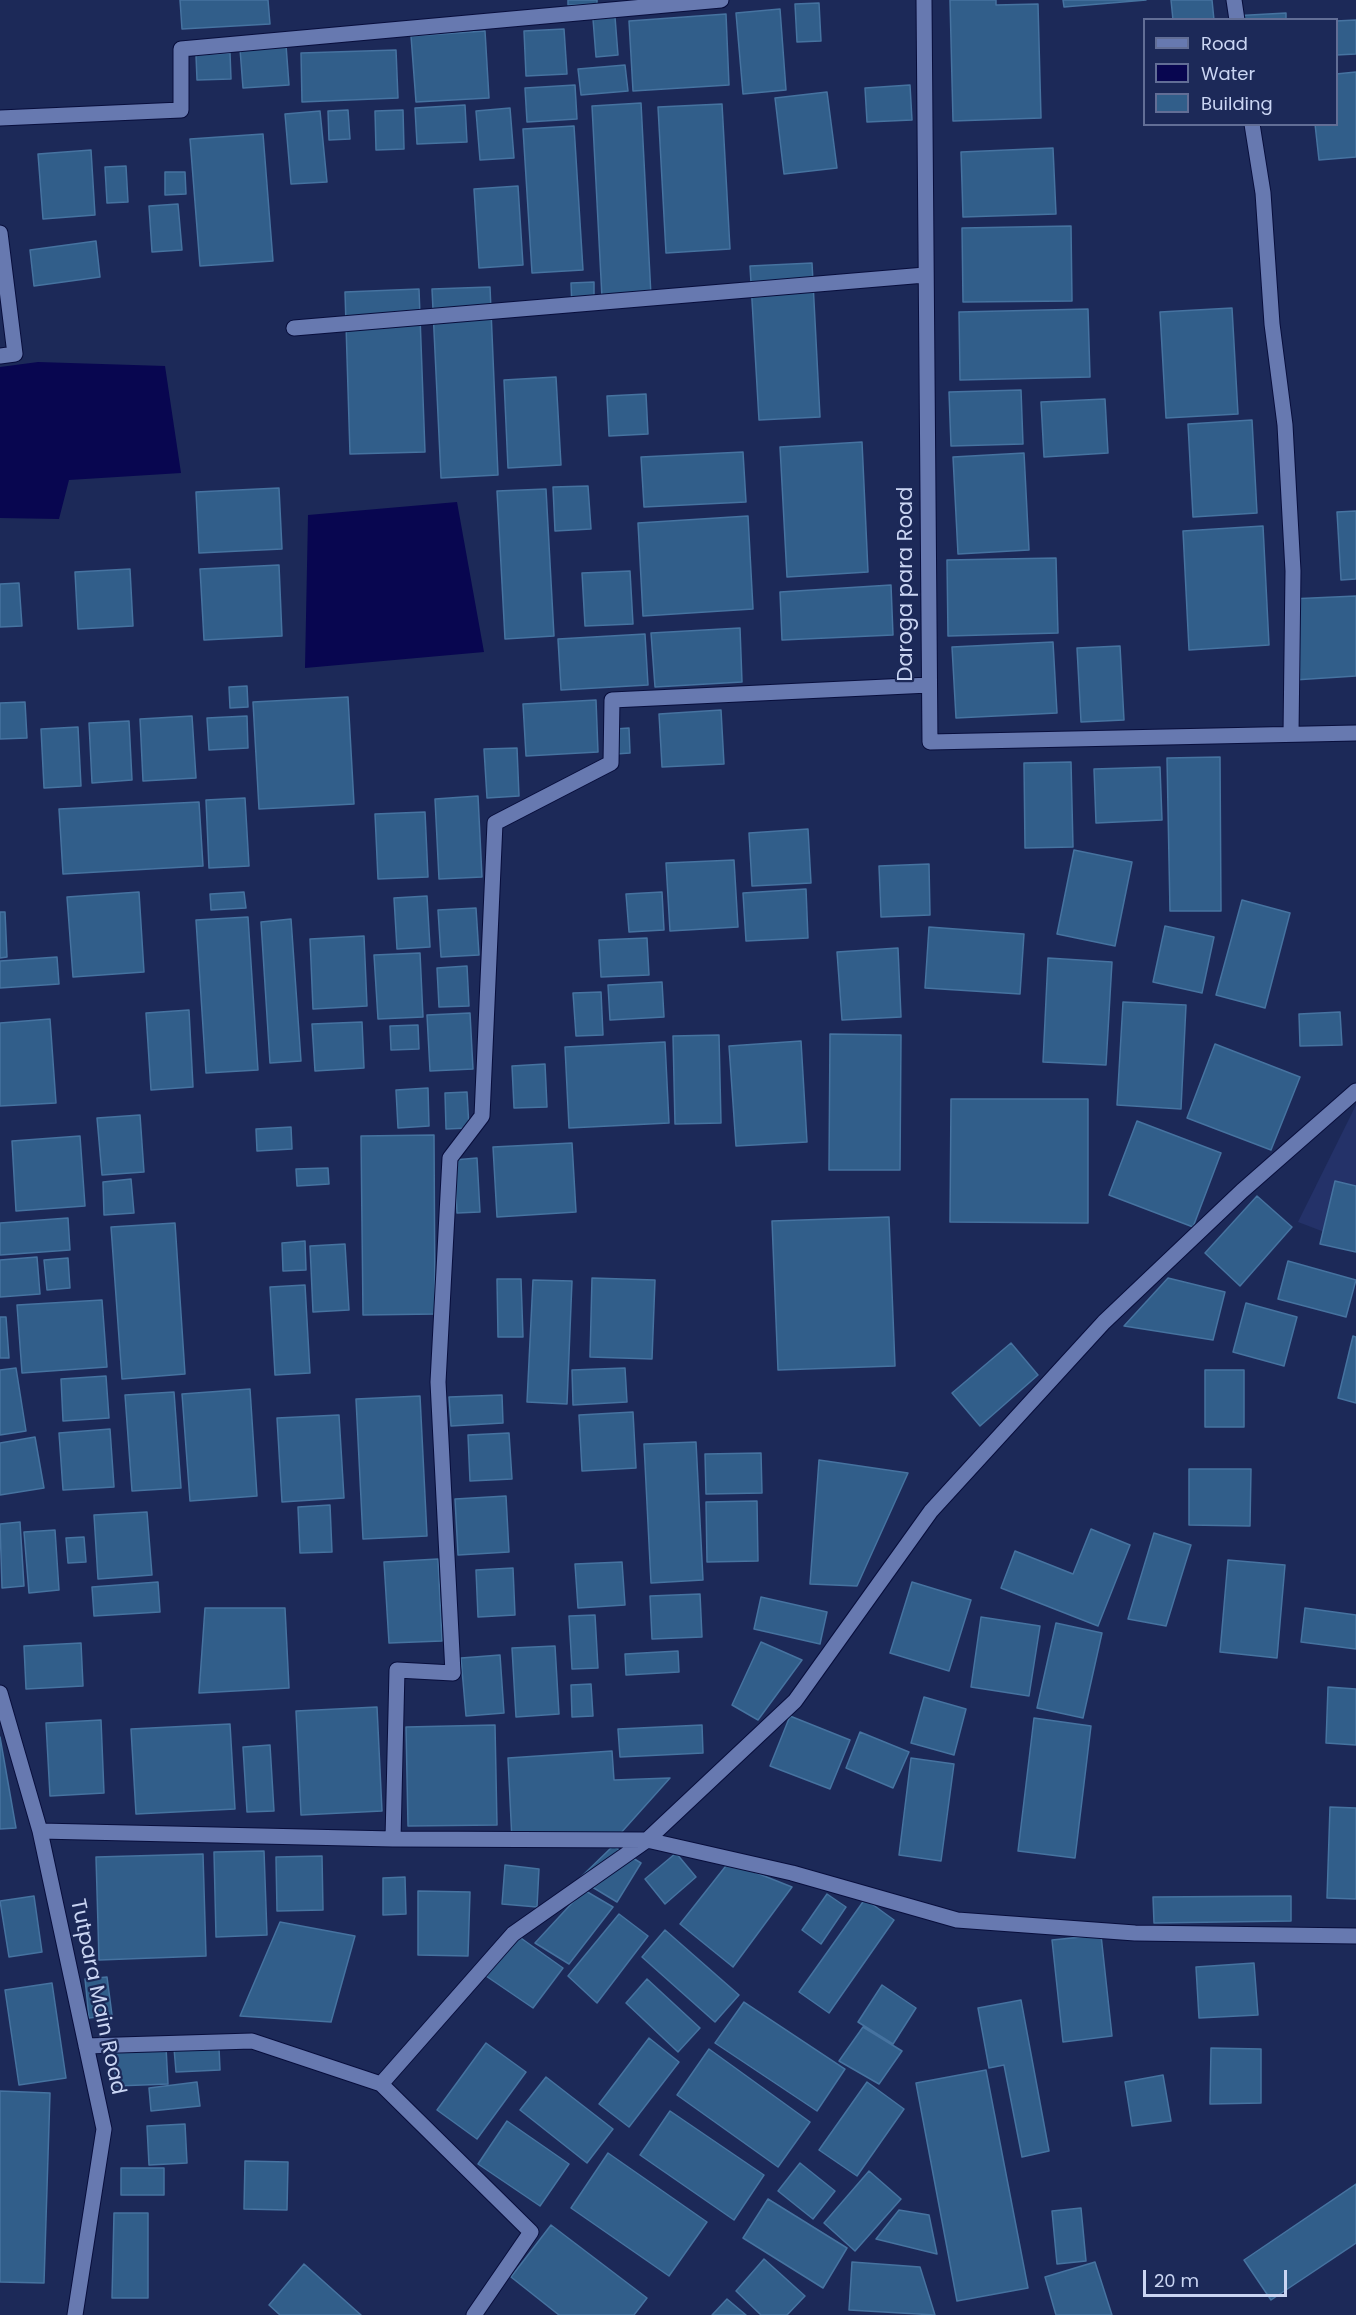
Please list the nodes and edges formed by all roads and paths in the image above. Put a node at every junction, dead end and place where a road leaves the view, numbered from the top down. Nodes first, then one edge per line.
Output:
1 (721, 0) edge
2 (924, 0) edge
3 (1234, 0) edge
4 (1237, 18) edge
5 (0, 118) edge
6 (1252, 126) edge
7 (0, 233) edge
8 (926, 275) junction
9 (294, 328) dead end
10 (0, 356) edge
11 (928, 685) junction
12 (1356, 733) edge
13 (1291, 735) junction
14 (1356, 1091) edge
15 (0, 1693) edge
16 (40, 1831) junction
17 (393, 1839) junction
18 (646, 1840) junction
19 (1356, 1936) edge
20 (86, 2046) junction
21 (381, 2084) junction
22 (75, 2315) edge
23 (474, 2315) edge

1 - 5 street
2 - 8 street, Daroga para Road
3 - 4 street
6 - 13 street
7 - 10 street
8 - 9 street
8 - 11 street, Daroga para Road
11 - 13 street, Daroga para Road
11 - 17 street
12 - 13 street, Daroga para Road
14 - 18 street
15 - 16 street, Tutpara Main Road
16 - 17 street
16 - 20 street, Tutpara Main Road
17 - 18 street
18 - 19 street
18 - 21 street
20 - 21 street
20 - 22 street, Tutpara Main Road
21 - 23 street

